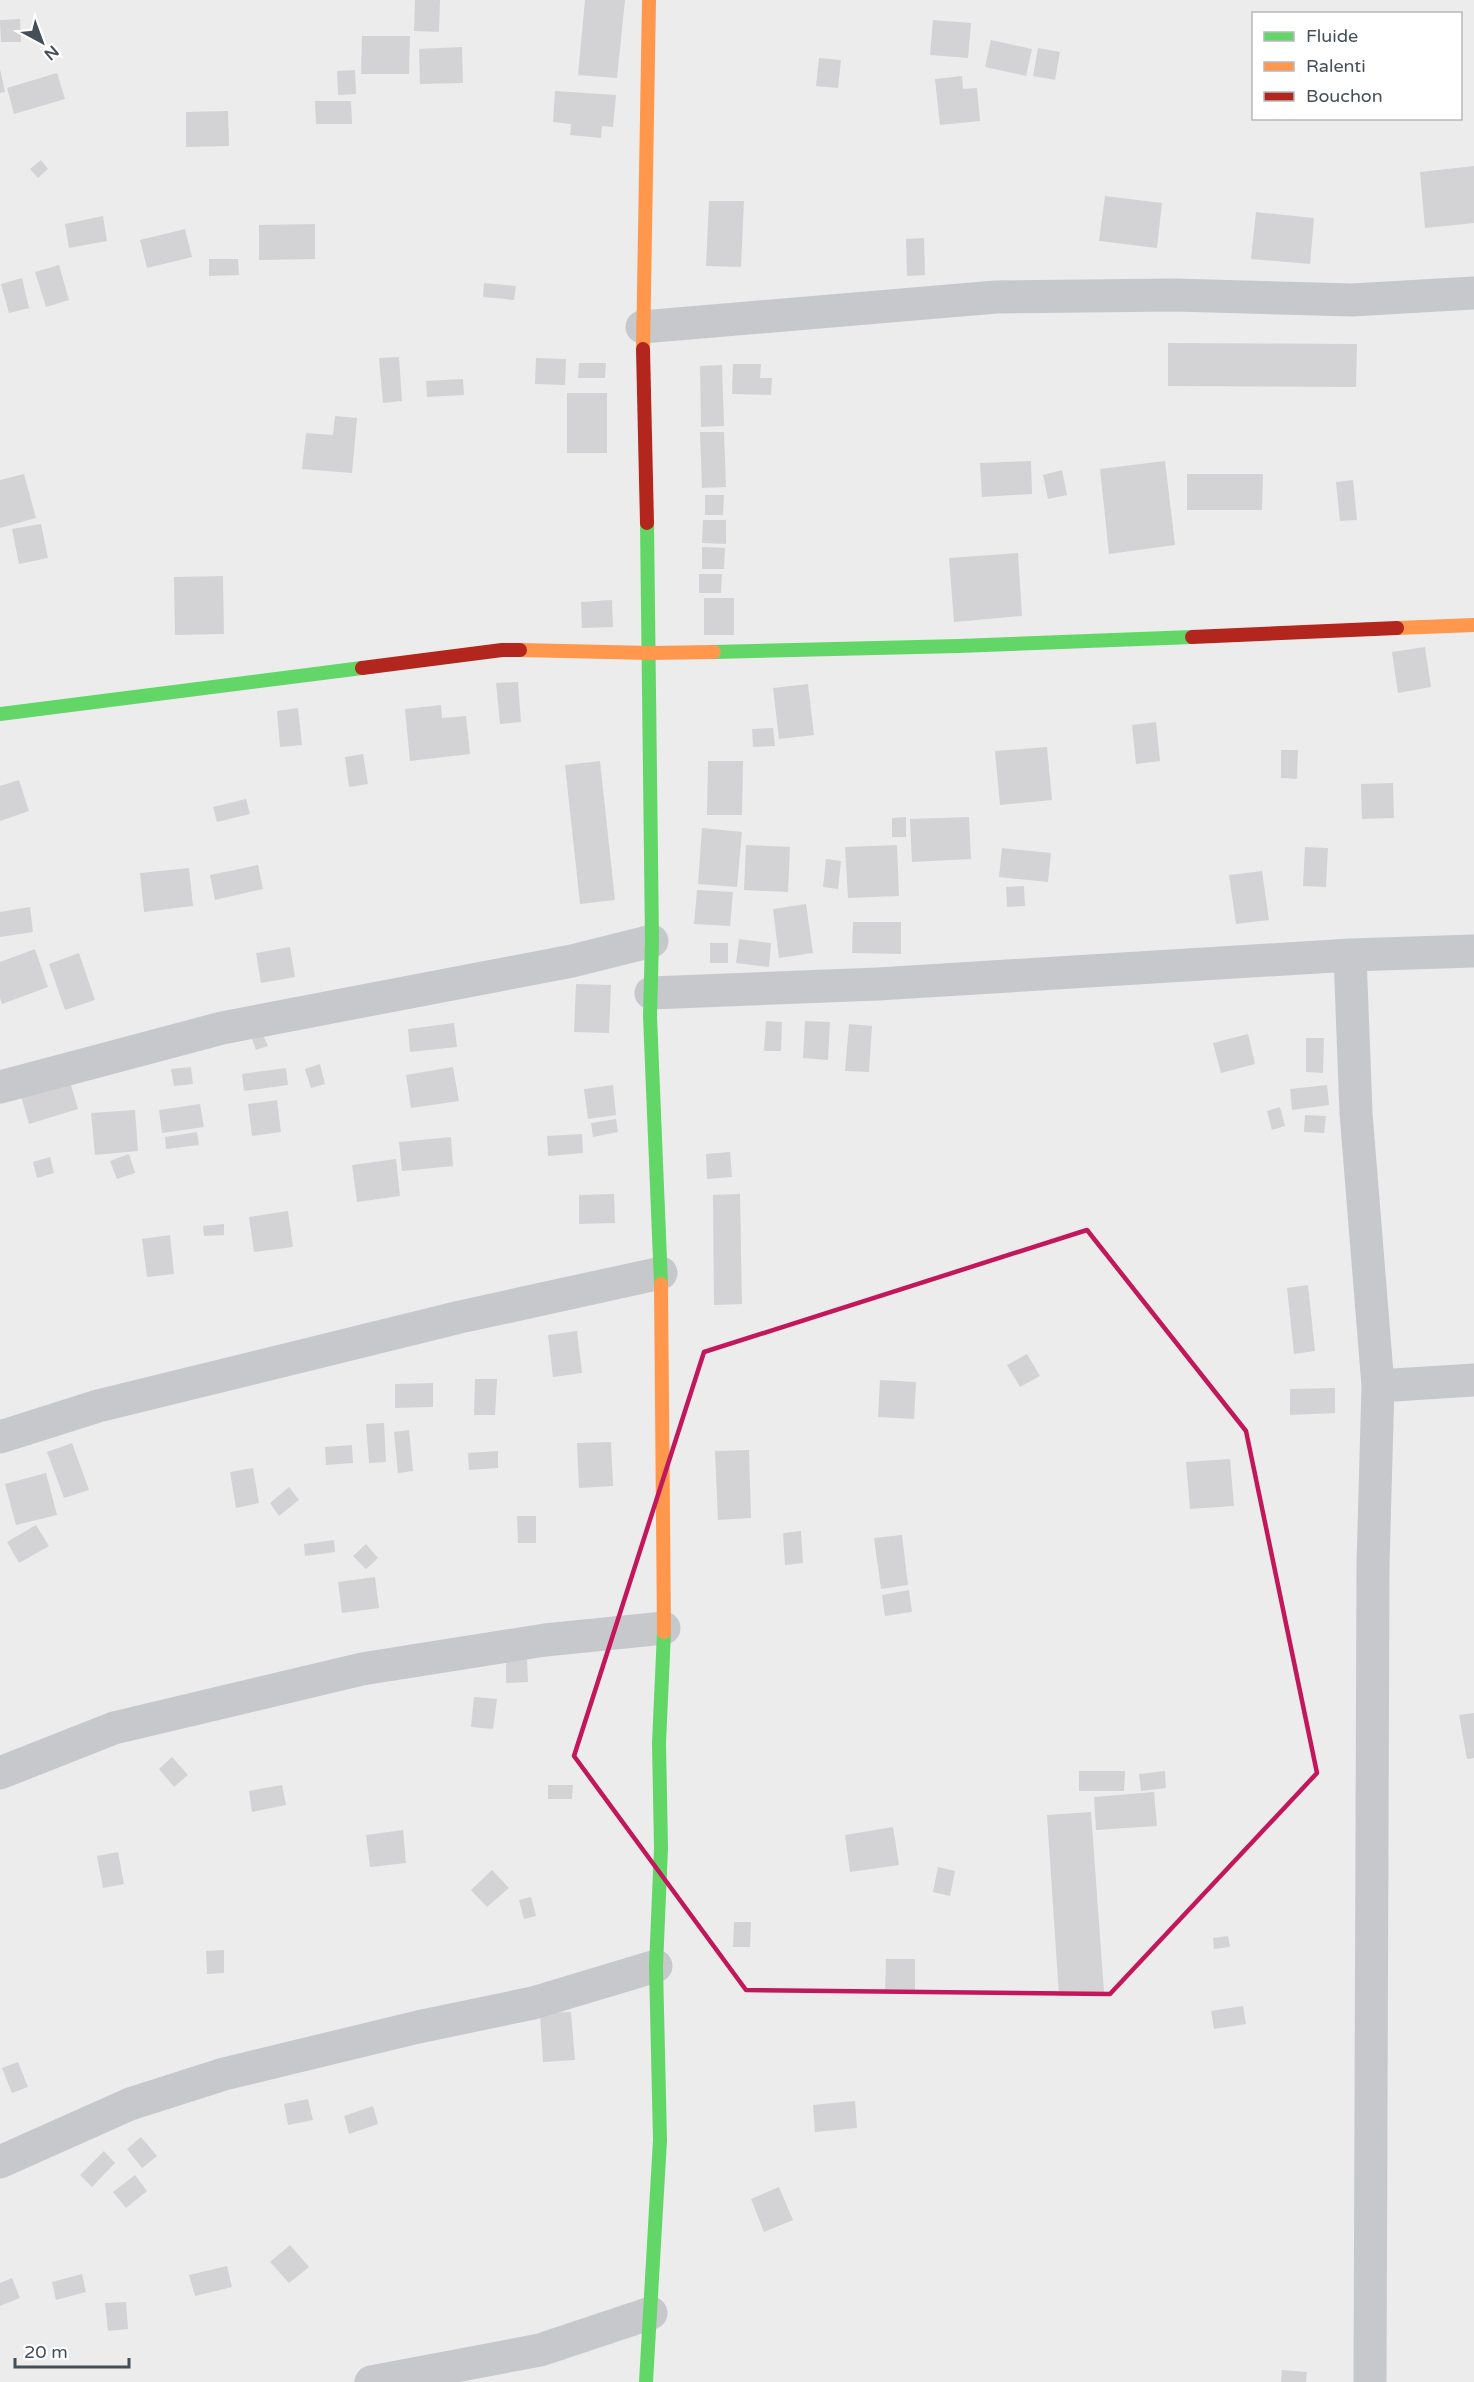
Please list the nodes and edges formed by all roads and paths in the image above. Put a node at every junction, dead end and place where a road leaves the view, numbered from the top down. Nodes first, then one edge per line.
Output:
1 (649, 0) edge
2 (1474, 293) edge
3 (642, 327) junction
4 (1474, 625) edge
5 (650, 653) junction
6 (0, 714) edge
7 (652, 941) junction
8 (1474, 951) edge
9 (1350, 955) junction
10 (651, 993) junction
11 (0, 1087) edge
12 (662, 1273) junction
13 (1474, 1380) edge
14 (1378, 1386) junction
15 (0, 1437) edge
16 (664, 1628) junction
17 (0, 1773) edge
18 (656, 1966) junction
19 (0, 2162) edge
20 (651, 2313) junction
21 (371, 2382) edge
22 (646, 2382) edge
23 (1370, 2382) edge

1 - 3 street
2 - 3 street
3 - 5 street
4 - 5 street
5 - 6 street
5 - 7 street
7 - 10 street
7 - 11 street
8 - 9 street
9 - 10 street
9 - 14 street
10 - 12 street
12 - 15 street
12 - 16 street
13 - 14 street
14 - 23 street
16 - 17 street
16 - 18 street
18 - 19 street
18 - 20 street
20 - 21 street
20 - 22 street

